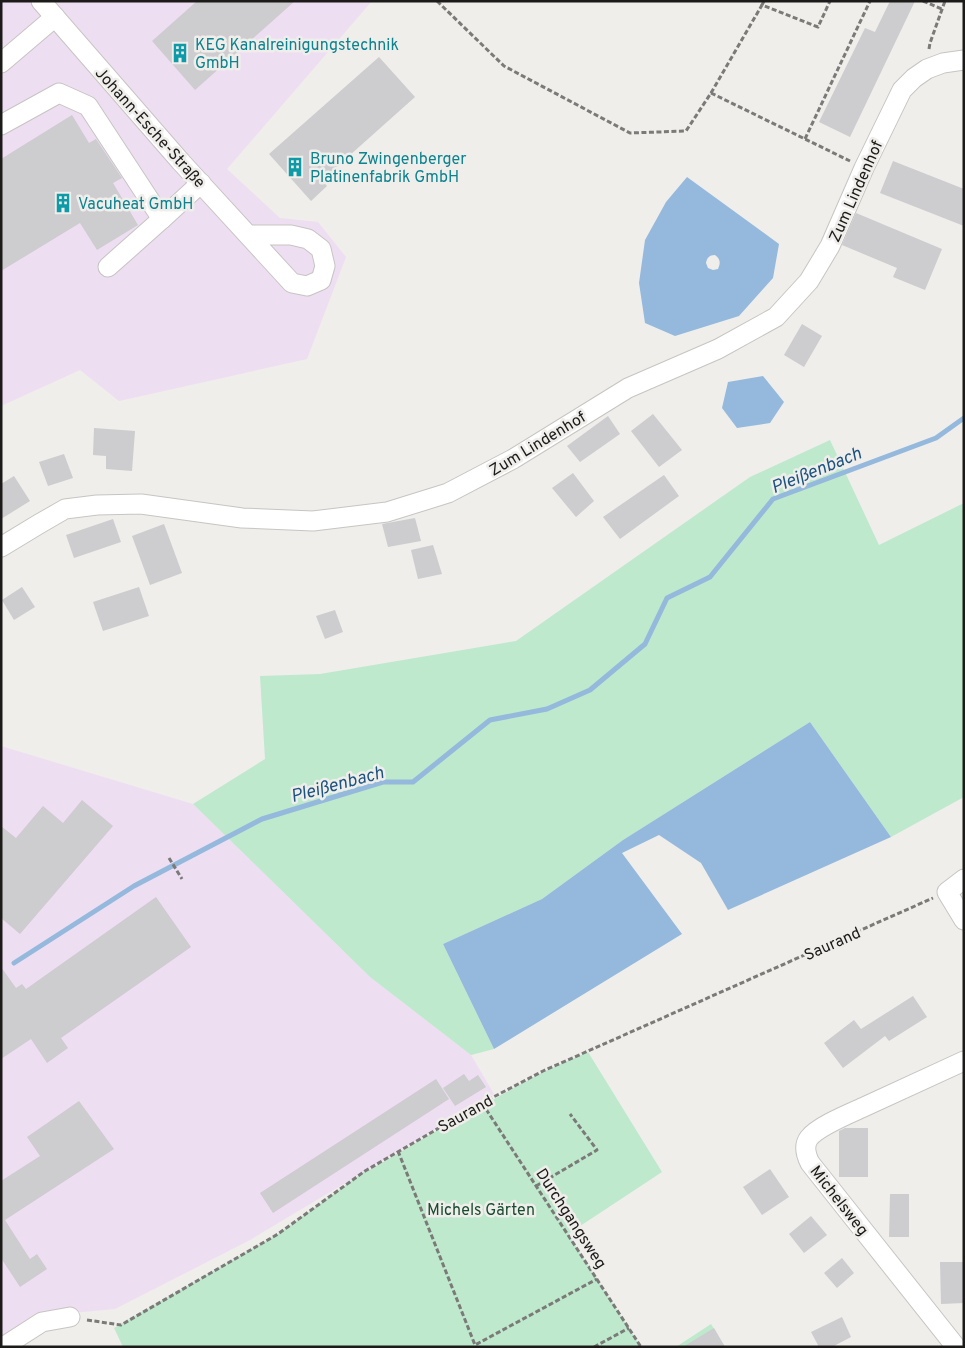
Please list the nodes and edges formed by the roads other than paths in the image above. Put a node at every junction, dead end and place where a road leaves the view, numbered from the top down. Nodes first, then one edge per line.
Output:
1 (41, 1) edge
2 (55, 18) junction
3 (964, 60) edge
4 (1, 63) edge
5 (1, 125) edge
6 (197, 187) junction
7 (162, 219) junction
8 (248, 235) dead end
9 (108, 268) dead end
10 (1, 547) edge
11 (964, 879) edge
12 (964, 920) edge
13 (964, 1061) edge
14 (70, 1317) road end
15 (3, 1347) edge
16 (956, 1347) edge

1 - 2 street, Johann-Esche-Straße
2 - 4 street
2 - 6 street, Johann-Esche-Straße
3 - 10 street, Zum Lindenhof
5 - 7 street
6 - 7 street
6 - 8 street, Johann-Esche-Straße
7 - 9 street
11 - 12 street
13 - 16 street, Michelsweg
14 - 15 street

